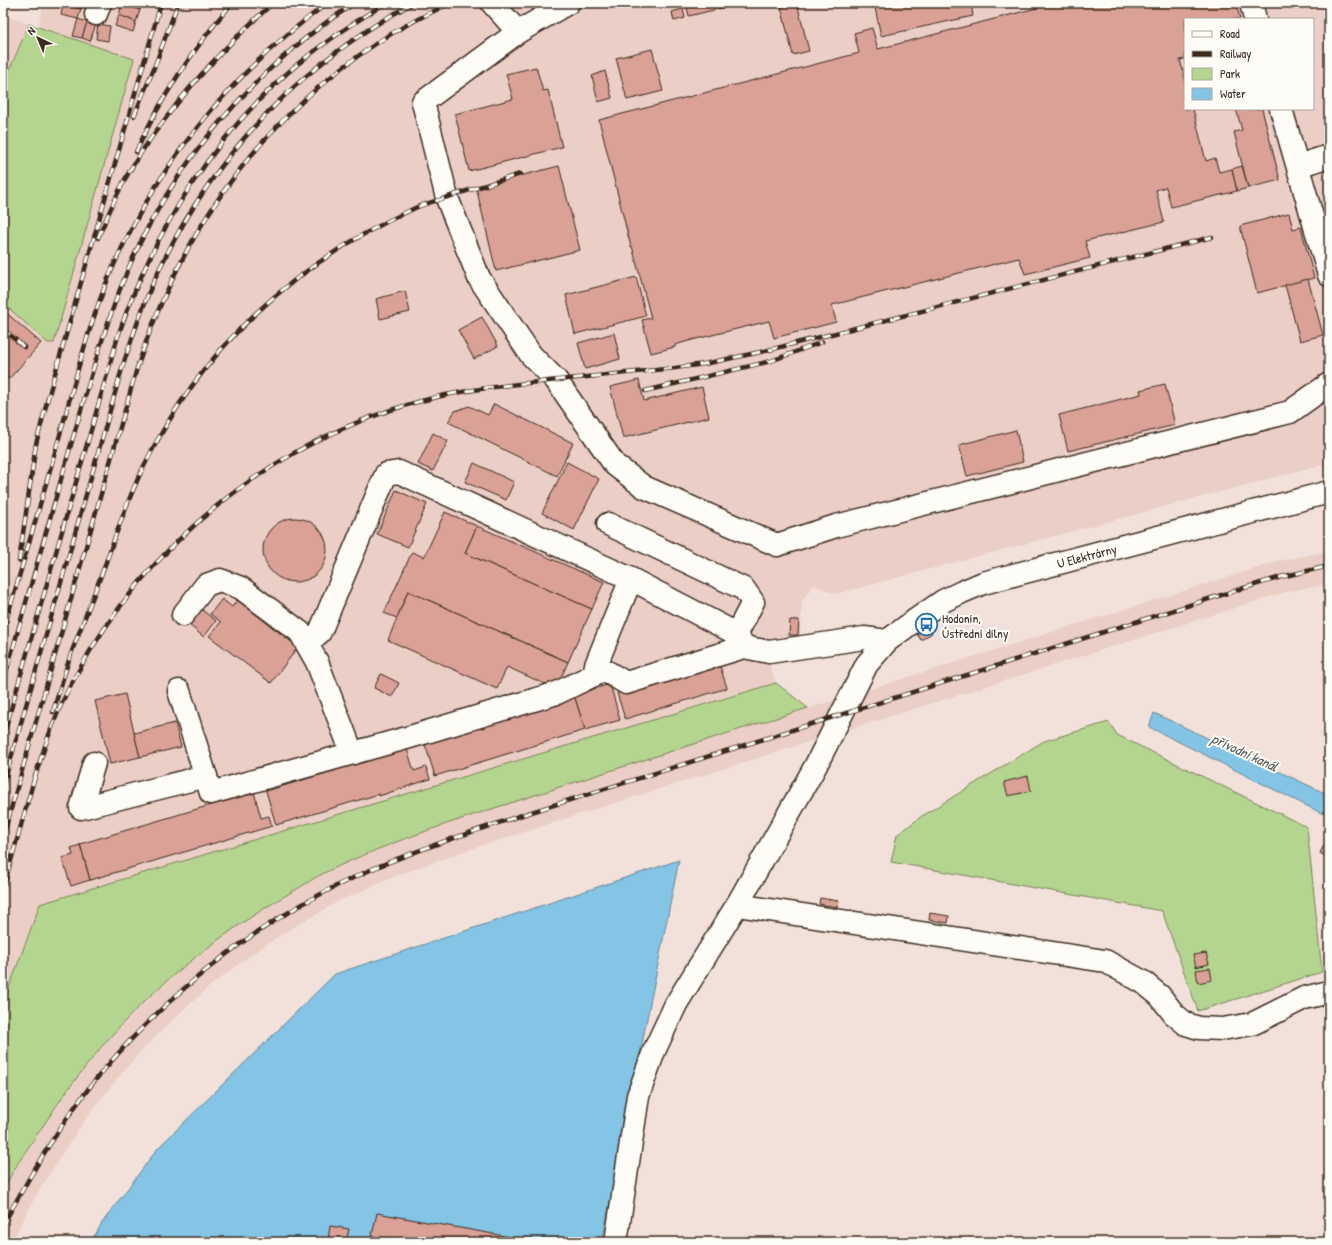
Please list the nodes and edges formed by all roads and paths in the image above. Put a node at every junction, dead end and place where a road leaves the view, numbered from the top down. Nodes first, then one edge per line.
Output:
1 (492, 3) edge
2 (568, 3) edge
3 (1251, 3) edge
4 (1256, 18) edge
5 (518, 32) junction
6 (1281, 110) edge
7 (1329, 156) edge
8 (1298, 166) junction
9 (1329, 275) edge
10 (1329, 384) edge
11 (1329, 492) edge
12 (608, 524) dead end
13 (631, 579) junction
14 (183, 615) dead end
15 (740, 641) junction
16 (887, 641) junction
17 (307, 644) junction
18 (594, 675) junction
19 (179, 691) dead end
20 (352, 753) junction
21 (94, 763) dead end
22 (206, 776) junction
23 (737, 905) junction
24 (1329, 992) edge
25 (616, 1242) edge

1 - 5 street
2 - 5 street
3 - 4 street
5 - 10 street
6 - 8 street
7 - 8 street
8 - 9 street
11 - 16 street, U Elektrárny
12 - 15 street
13 - 15 street
13 - 17 street
13 - 18 street
14 - 17 street
15 - 16 street
15 - 18 street
16 - 23 street, U Elektrárny
17 - 20 street
18 - 20 street
19 - 22 street
20 - 22 street
21 - 22 street
23 - 24 street
23 - 25 street, U Elektrárny

